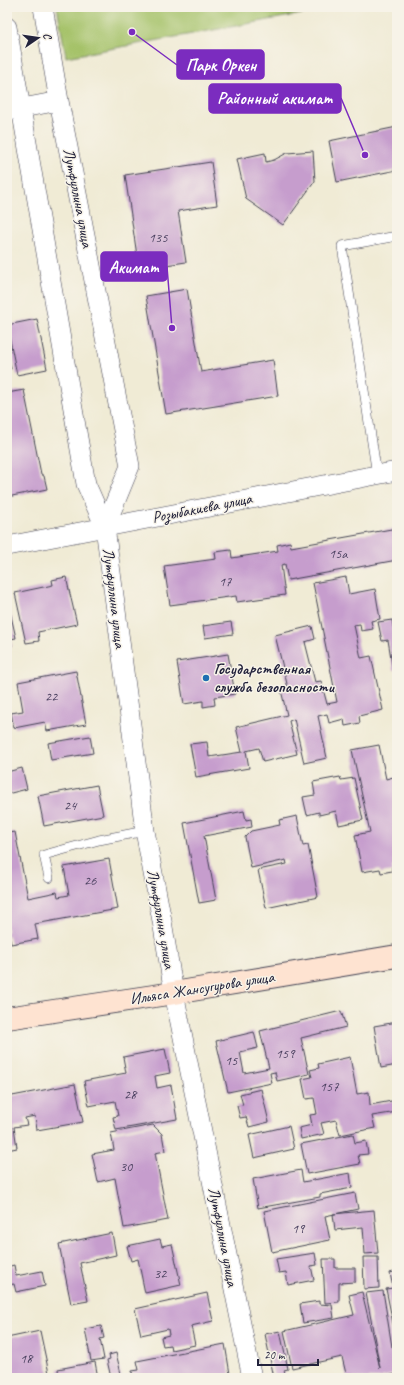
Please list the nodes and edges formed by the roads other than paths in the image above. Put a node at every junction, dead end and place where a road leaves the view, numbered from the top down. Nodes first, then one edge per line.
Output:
1 (43, 7) edge
2 (7, 27) edge
3 (59, 100) junction
4 (14, 110) edge
5 (397, 236) edge
6 (397, 471) edge
7 (377, 475) junction
8 (105, 527) junction
9 (7, 546) edge
10 (145, 831) junction
11 (49, 878) dead end
12 (397, 956) edge
13 (174, 993) junction
14 (7, 1018) edge
15 (252, 1378) edge

1 - 3 street, Лутфуллина улица
2 - 4 street, Лутфуллина улица
3 - 4 street
3 - 8 street, Лутфуллина улица
4 - 8 street, Лутфуллина улица
5 - 7 lane
6 - 7 street, Розыбакиева улица
7 - 8 street, Розыбакиева улица
8 - 9 street, Розыбакиева улица
8 - 10 street, Лутфуллина улица
10 - 11 lane
10 - 13 street, Лутфуллина улица
12 - 13 main road, Ильяса Жансугурова улица
13 - 14 main road, Ильяса Жансугурова улица
13 - 15 street, Лутфуллина улица

